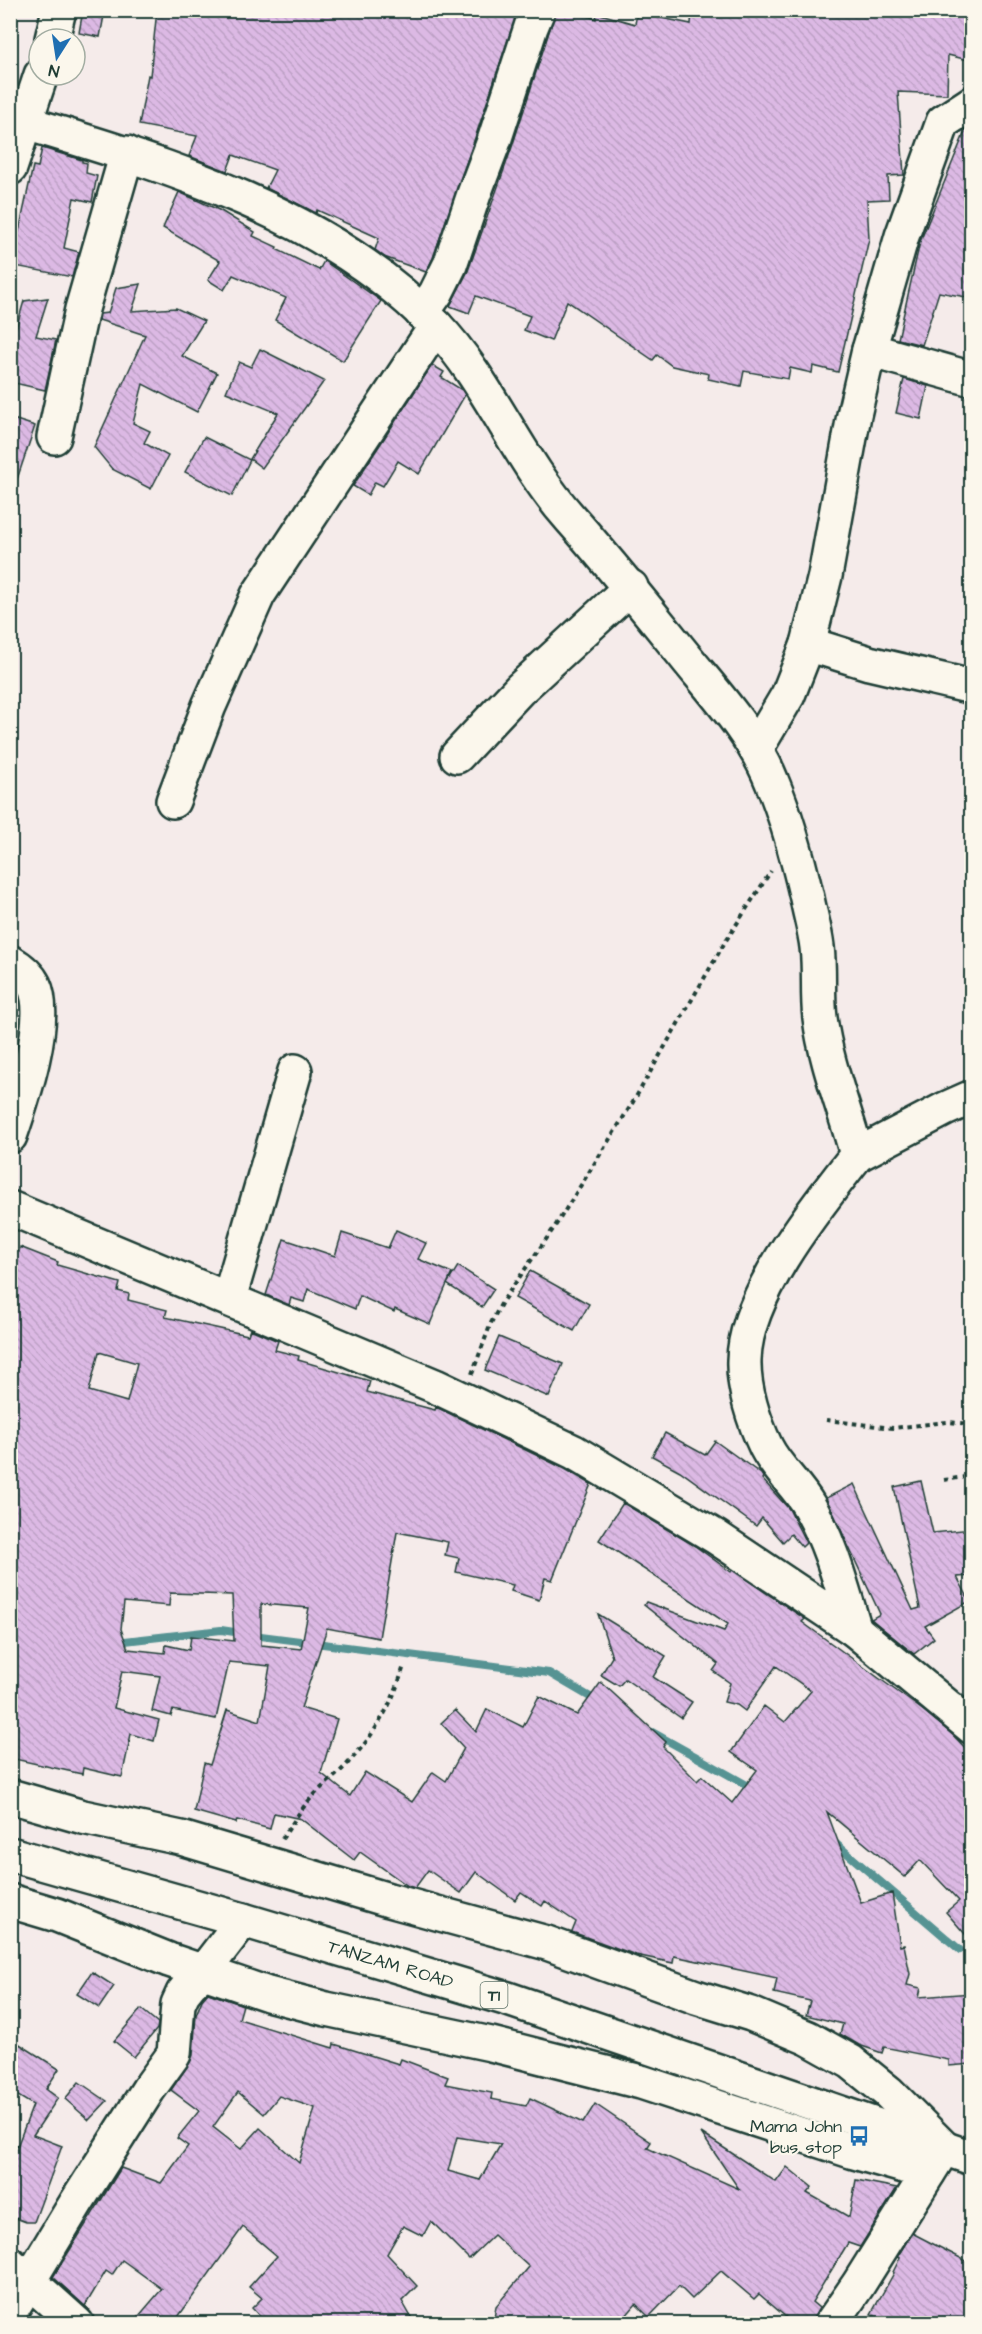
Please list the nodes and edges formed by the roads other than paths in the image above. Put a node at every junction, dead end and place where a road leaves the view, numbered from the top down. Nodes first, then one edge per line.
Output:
1 (59, 10) edge
2 (538, 10) edge
3 (55, 27) edge
4 (37, 87) edge
5 (972, 103) edge
6 (26, 123) junction
7 (127, 153) junction
8 (10, 168) edge
9 (429, 319) junction
10 (869, 350) junction
11 (972, 379) edge
12 (54, 437) dead end
13 (631, 587) junction
14 (808, 644) junction
15 (972, 687) edge
16 (756, 749) junction
17 (457, 756) dead end
18 (173, 801) dead end
19 (10, 962) edge
20 (295, 1071) dead end
21 (972, 1097) edge
22 (10, 1137) edge
23 (857, 1155) junction
24 (10, 1208) edge
25 (229, 1299) junction
26 (855, 1630) junction
27 (972, 1727) edge
28 (10, 1796) edge
29 (10, 1854) edge
30 (10, 1901) edge
31 (243, 1920) junction
32 (203, 1972) junction
33 (948, 2160) edge
34 (20, 2272) edge
35 (10, 2312) edge
36 (77, 2324) edge
37 (831, 2324) edge

1 - 3 main road
2 - 9 main road
4 - 6 main road
5 - 10 main road
6 - 7 main road
6 - 8 main road
7 - 9 main road
7 - 12 main road
9 - 13 main road
9 - 18 main road
10 - 11 main road
10 - 14 main road
13 - 16 main road
13 - 17 main road
14 - 15 main road
14 - 16 main road
16 - 23 main road
19 - 22 main road
20 - 25 main road
21 - 23 main road
23 - 26 main road
24 - 25 main road
25 - 26 main road
26 - 27 main road
28 - 33 main road
29 - 31 main road, TANZAM ROAD / T1
30 - 32 main road
31 - 32 main road
31 - 33 main road, TANZAM ROAD / T1
32 - 33 main road
32 - 34 main road
33 - 37 main road
34 - 35 main road
34 - 36 main road

